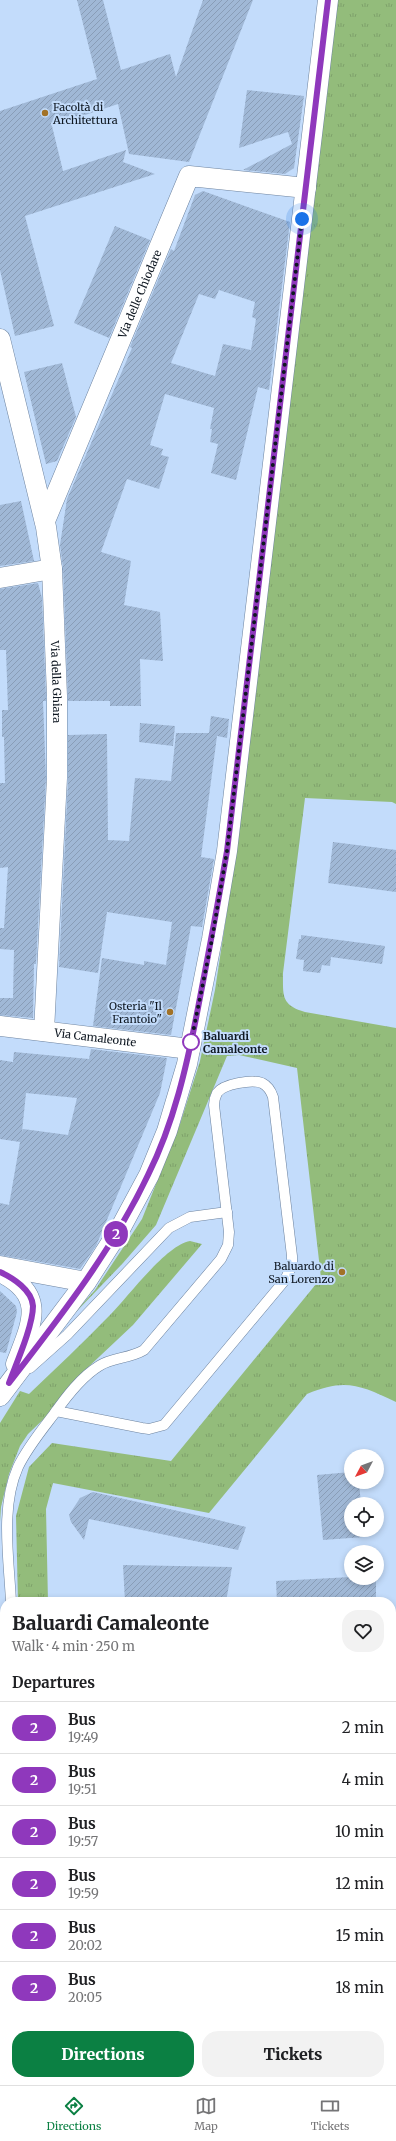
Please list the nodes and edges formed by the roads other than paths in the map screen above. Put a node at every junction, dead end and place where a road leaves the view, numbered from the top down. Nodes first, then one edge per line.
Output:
1 (328, 0) edge
2 (306, 188) junction
3 (0, 339) edge
4 (45, 521) junction
5 (52, 569) junction
6 (0, 578) edge
7 (0, 1026) edge
8 (44, 1031) junction
9 (190, 1049) junction
10 (227, 1212) junction
11 (0, 1266) edge
12 (0, 1272) edge
13 (86, 1282) junction
14 (4, 1390) edge
15 (56, 1411) junction
16 (11, 1597) edge

1 - 2 street
2 - 4 street, Via delle Chiodare
2 - 9 street
3 - 4 street, Via della Ghiara
4 - 5 street, Via della Ghiara
5 - 6 street
5 - 8 street, Via della Ghiara
7 - 8 street, Via Camaleonte
8 - 9 street, Via Camaleonte
9 - 13 street
10 - 14 lane
10 - 15 lane
10 - 15 lane
11 - 13 street
12 - 14 street
13 - 14 street
15 - 16 lane

